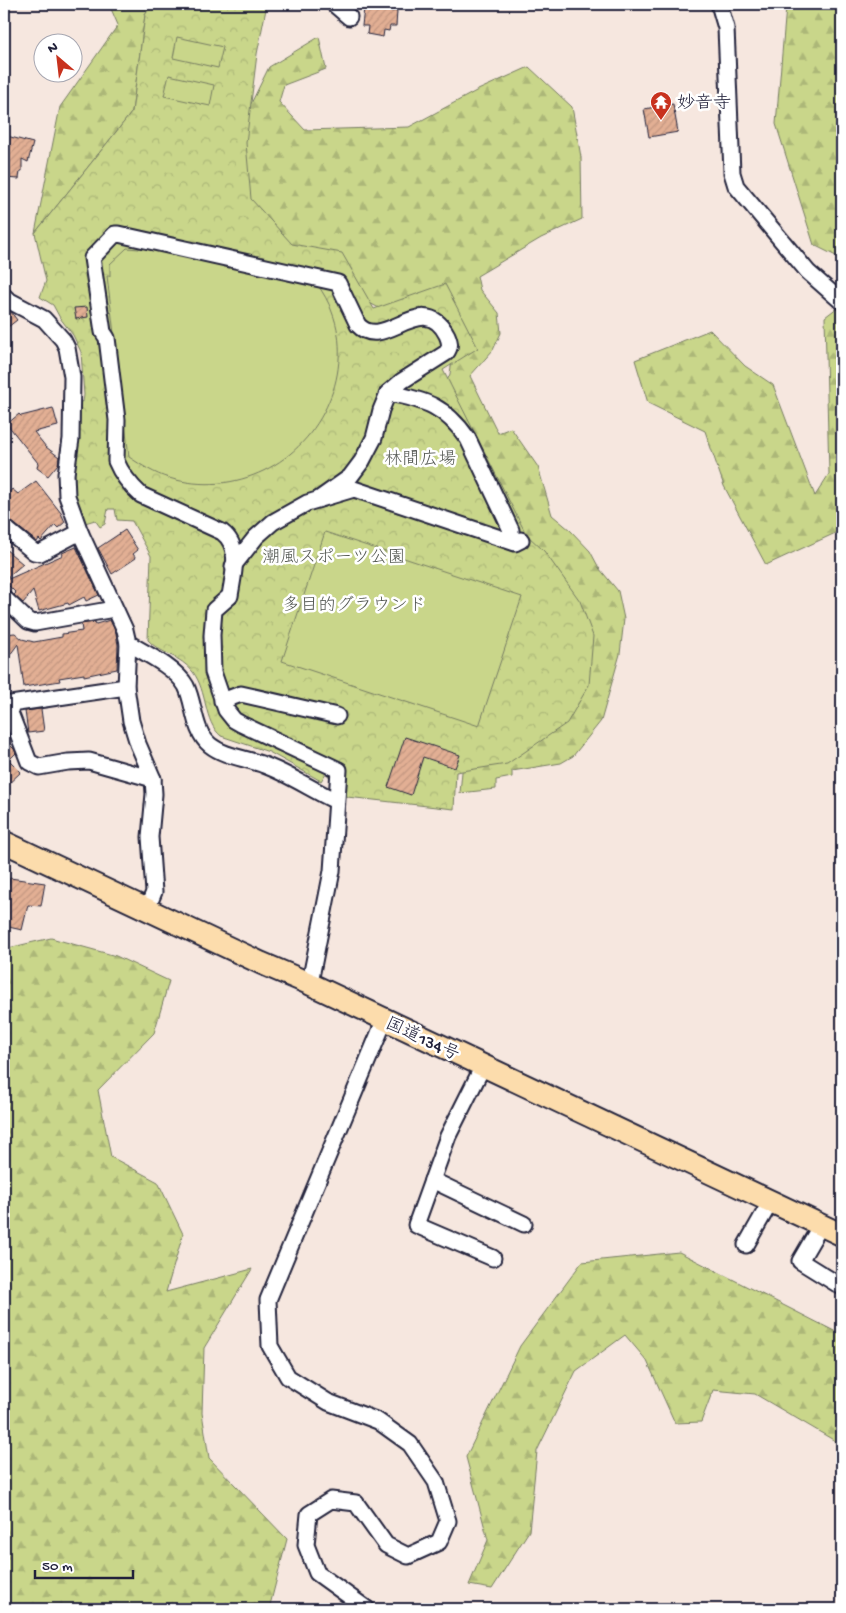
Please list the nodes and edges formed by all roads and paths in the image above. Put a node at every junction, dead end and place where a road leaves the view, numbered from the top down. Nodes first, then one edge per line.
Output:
1 (334, 4) edge
2 (719, 4) edge
3 (349, 16) dead end
4 (4, 296) edge
5 (842, 302) edge
6 (388, 393) junction
7 (320, 499) junction
8 (4, 529) edge
9 (80, 532) junction
10 (234, 566) junction
11 (4, 598) edge
12 (114, 608) junction
13 (128, 643) junction
14 (126, 687) junction
15 (222, 701) junction
16 (5, 705) edge
17 (337, 716) dead end
18 (153, 778) junction
19 (336, 802) junction
20 (4, 842) edge
21 (147, 908) junction
22 (308, 983) junction
23 (385, 1019) junction
24 (482, 1066) junction
25 (432, 1180) junction
26 (771, 1201) junction
27 (524, 1224) dead end
28 (821, 1225) junction
29 (842, 1235) edge
30 (746, 1244) dead end
31 (493, 1258) dead end
32 (842, 1287) edge
33 (367, 1609) edge

1 - 3 street
2 - 5 street
4 - 9 street
6 - 7 street
6 - 7 street
6 - 10 street
7 - 10 street
8 - 9 street
9 - 12 street
10 - 15 street
11 - 12 street
12 - 13 street
13 - 14 street
13 - 19 street
14 - 16 street
14 - 18 street
15 - 17 street
15 - 19 street
16 - 18 street
18 - 21 street
19 - 22 street
20 - 21 highway, 国道134号
21 - 22 highway, 国道134号
22 - 23 highway, 国道134号
23 - 24 highway, 国道134号
23 - 33 street
24 - 25 street
24 - 26 highway, 国道134号
25 - 27 street
25 - 31 street
26 - 28 highway, 国道134号
26 - 30 street
28 - 29 highway, 国道134号
28 - 32 street

